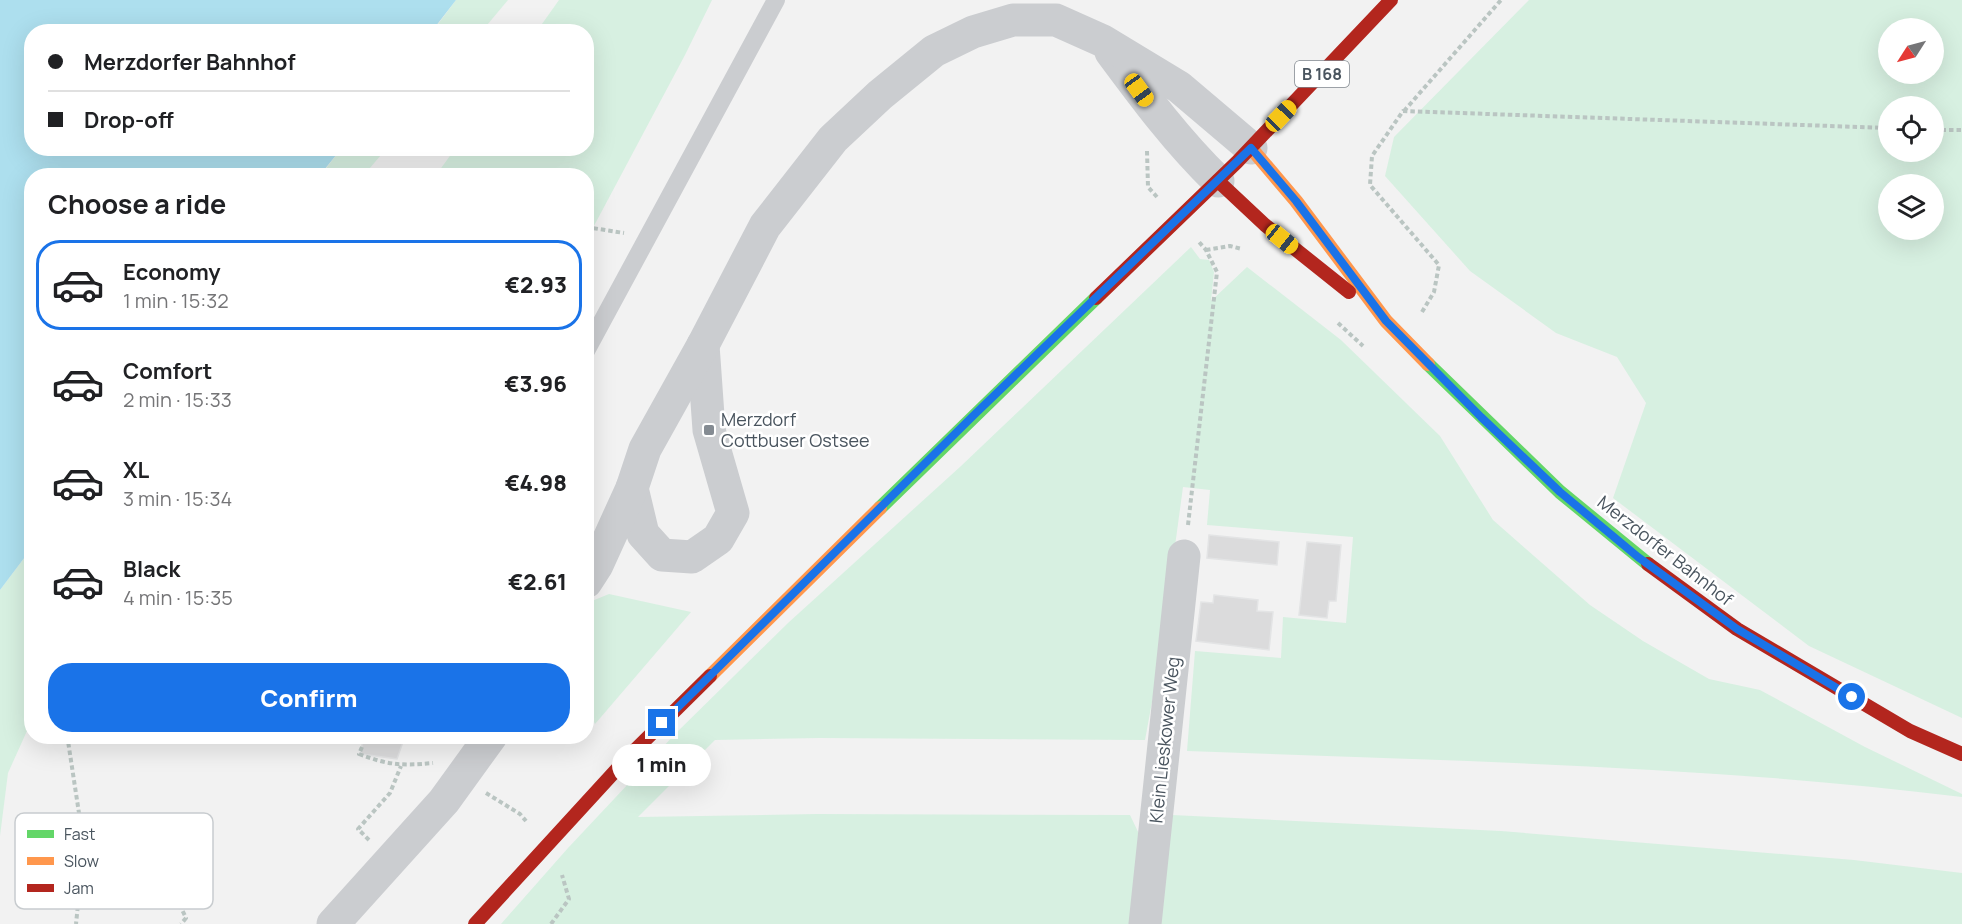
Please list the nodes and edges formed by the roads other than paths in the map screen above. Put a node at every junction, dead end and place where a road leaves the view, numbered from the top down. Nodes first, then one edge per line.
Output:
1 (776, 0) edge
2 (1391, 0) edge
3 (1010, 10) edge
4 (1103, 41) junction
5 (1251, 148) junction
6 (1218, 181) junction
7 (1386, 321) junction
8 (594, 336) edge
9 (703, 345) junction
10 (632, 488) junction
11 (1184, 556) road end
12 (594, 570) edge
13 (485, 744) edge
14 (1962, 754) edge
15 (333, 924) edge
16 (475, 924) edge
17 (1144, 924) edge

1 - 8 lane
2 - 5 main road, B 168
3 - 4 street
3 - 9 street
4 - 5 street
4 - 6 street
5 - 6 main road, B 168
5 - 7 main road
6 - 7 main road
6 - 16 main road, B 168
7 - 14 main road, Merzdorfer Bahnhof
9 - 10 street
9 - 10 street
10 - 12 street
11 - 17 street, Klein Lieskower Weg
13 - 15 street

